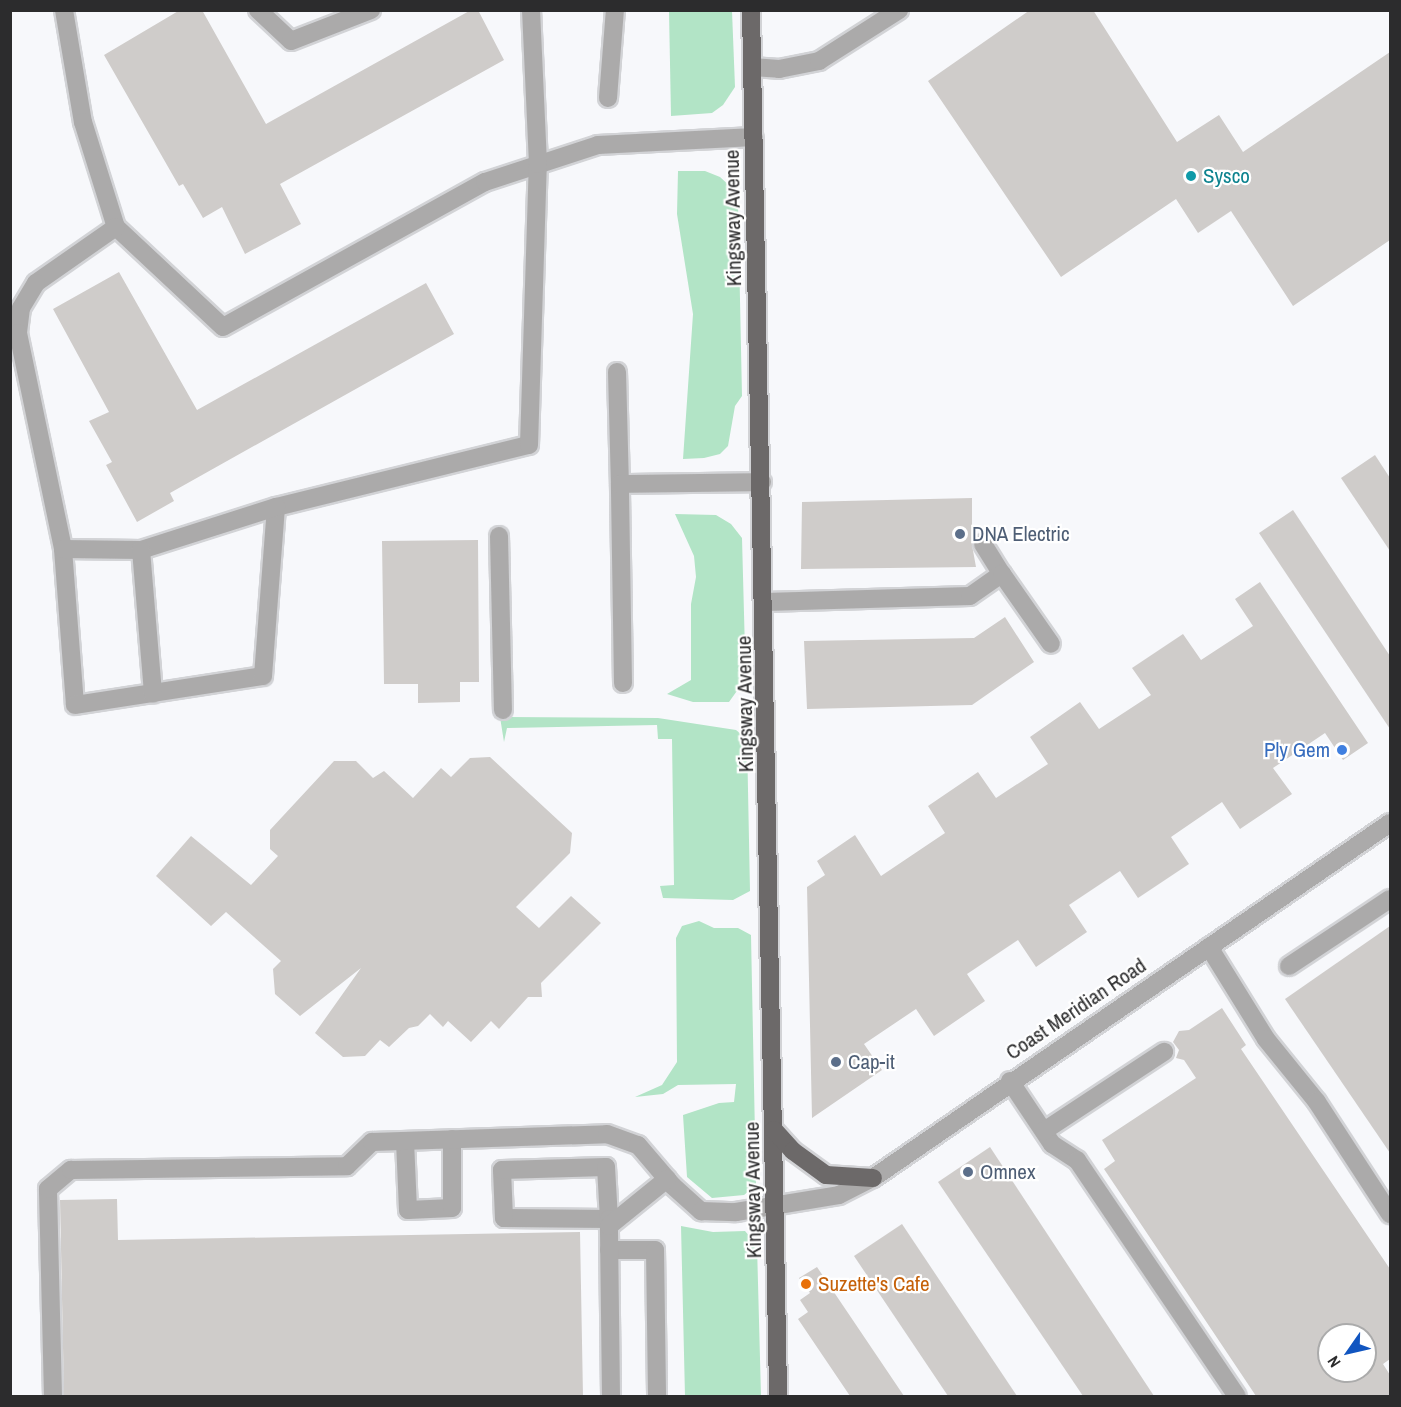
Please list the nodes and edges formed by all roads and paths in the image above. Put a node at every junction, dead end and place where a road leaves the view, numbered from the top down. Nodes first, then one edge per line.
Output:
1 (64, 10) edge
2 (258, 10) edge
3 (371, 10) edge
4 (531, 10) edge
5 (615, 10) edge
6 (751, 10) edge
7 (899, 10) edge
8 (752, 67) junction
9 (608, 98) dead end
10 (754, 137) junction
11 (538, 164) junction
12 (116, 227) junction
13 (617, 372) dead end
14 (762, 482) junction
15 (620, 484) junction
16 (276, 507) junction
17 (500, 536) dead end
18 (983, 544) dead end
19 (63, 549) junction
20 (141, 550) junction
21 (1002, 574) junction
22 (765, 602) junction
23 (1051, 644) dead end
24 (623, 683) dead end
25 (153, 693) junction
26 (503, 710) dead end
27 (1390, 823) edge
28 (1390, 899) edge
29 (1209, 947) junction
30 (1289, 966) dead end
31 (1164, 1052) dead end
32 (1010, 1081) junction
33 (774, 1130) junction
34 (1044, 1131) junction
35 (452, 1139) junction
36 (405, 1141) junction
37 (873, 1178) junction
38 (667, 1179) junction
39 (776, 1204) junction
40 (1390, 1214) edge
41 (609, 1223) junction
42 (609, 1250) junction
43 (53, 1396) edge
44 (611, 1396) edge
45 (657, 1396) edge
46 (778, 1396) edge
47 (1237, 1396) edge

1 - 12 street
2 - 3 street
4 - 11 street
5 - 9 street
6 - 8 main road, Kingsway Avenue
7 - 8 street
8 - 10 main road, Kingsway Avenue
10 - 11 street
10 - 14 main road, Kingsway Avenue
11 - 12 street
11 - 16 street
12 - 19 street
13 - 15 street
14 - 15 street
14 - 22 main road, Kingsway Avenue
15 - 24 street
16 - 20 street
16 - 25 street
17 - 26 street
18 - 21 street
19 - 20 street
19 - 25 street
20 - 25 street
21 - 22 street
21 - 23 street
22 - 33 main road, Kingsway Avenue
27 - 29 street, Coast Meridian Road
28 - 30 street
29 - 32 street, Coast Meridian Road
29 - 40 street
31 - 34 street
32 - 34 street
32 - 37 street, Coast Meridian Road
33 - 37 main road
33 - 39 main road, Kingsway Avenue
34 - 47 street
35 - 36 street, Coast Meridian Road
35 - 36 street
35 - 38 street, Coast Meridian Road
36 - 43 street, Coast Meridian Road
37 - 39 street, Coast Meridian Road
38 - 39 street, Coast Meridian Road
38 - 41 street
39 - 46 main road, Kingsway Avenue
41 - 41 street
41 - 42 street
42 - 44 street
42 - 45 street

